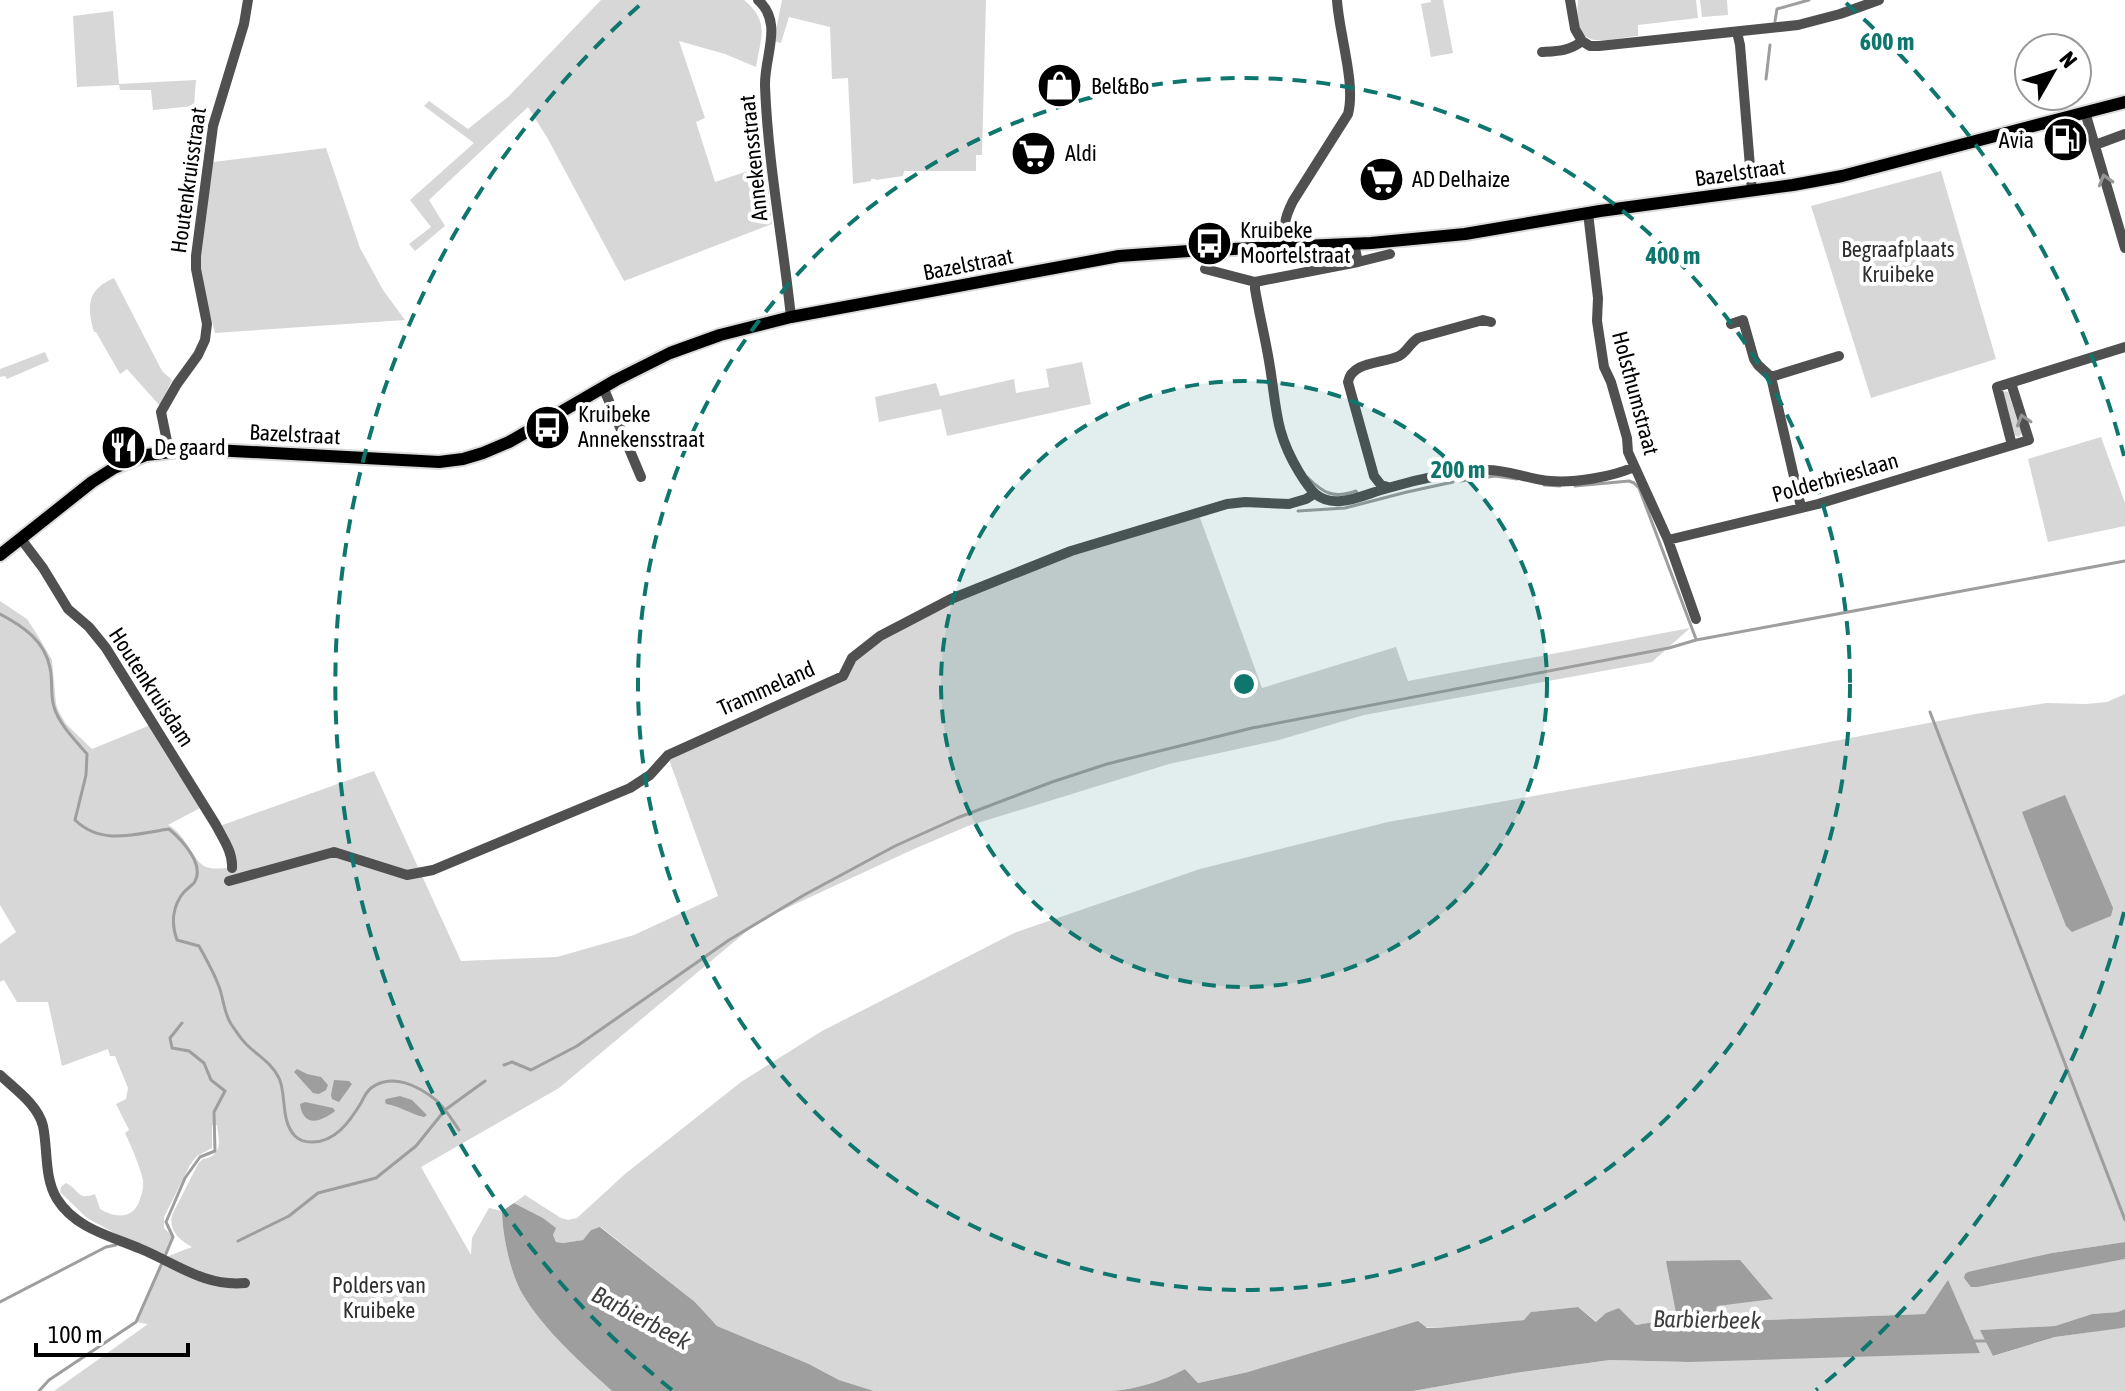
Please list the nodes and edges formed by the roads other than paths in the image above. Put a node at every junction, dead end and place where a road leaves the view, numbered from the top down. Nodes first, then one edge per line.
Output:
1 (248, 0) edge
2 (758, 0) edge
3 (1337, 0) edge
4 (1570, 0) edge
5 (1879, 0) edge
6 (1850, 5) edge
7 (1737, 32) junction
8 (1582, 41) junction
9 (1542, 52) dead end
10 (2125, 102) edge
11 (2093, 110) edge
12 (2085, 112) joint
13 (2125, 134) edge
14 (2095, 145) junction
15 (1752, 191) junction
16 (1588, 213) junction
17 (1354, 244) junction
18 (1286, 247) junction
19 (2125, 248) edge
20 (1390, 254) dead end
21 (1358, 262) junction
22 (1205, 269) dead end
23 (1255, 282) junction
24 (791, 317) junction
25 (1491, 322) dead end
26 (1731, 324) dead end
27 (2125, 347) edge
28 (1839, 356) dead end
29 (1771, 377) junction
30 (2011, 383) junction
31 (603, 387) junction
32 (2012, 445) junction
33 (169, 451) junction
34 (1634, 467) junction
35 (641, 477) dead end
36 (1388, 487) junction
37 (1314, 494) junction
38 (1801, 507) junction
39 (21, 539) junction
40 (1668, 540) junction
41 (0, 555) edge
42 (1696, 619) dead end
43 (232, 868) dead end
44 (229, 881) dead end
45 (0, 1075) edge
46 (245, 1283) dead end

1 - 33 street, Houtenkruisstraat
2 - 24 street, Annekensstraat
3 - 18 street
4 - 8 street
5 - 6 street
6 - 7 street
7 - 8 street
7 - 15 street
8 - 9 street
10 - 11 main road, Bazelstraat
12 - 14 street
12 - 15 main road, Bazelstraat
13 - 14 street
19 -> 14 street
15 - 16 main road, Bazelstraat
16 - 17 main road, Bazelstraat
16 - 34 street, Holsthumstraat
17 - 18 main road, Bazelstraat
17 - 21 street
18 - 24 main road, Bazelstraat
20 - 21 street
21 - 23 street
22 - 23 street
23 - 37 street
24 - 31 main road, Bazelstraat
25 - 36 street
26 - 29 street
27 - 30 street
28 - 29 street
29 - 38 street
30 - 32 street
32 -> 30 street
31 - 33 main road, Bazelstraat
31 - 35 street
32 - 38 street, Polderbrieslaan
33 - 39 main road, Bazelstraat
34 - 36 street, Trammeland
34 - 40 street, Holsthumstraat
36 - 37 street, Trammeland
37 - 44 street, Trammeland
38 - 40 street, Polderbrieslaan
39 - 41 main road, Bazelstraat
39 - 43 street, Houtenkruisdam
40 - 42 street, Holsthumstraat
45 - 46 street

